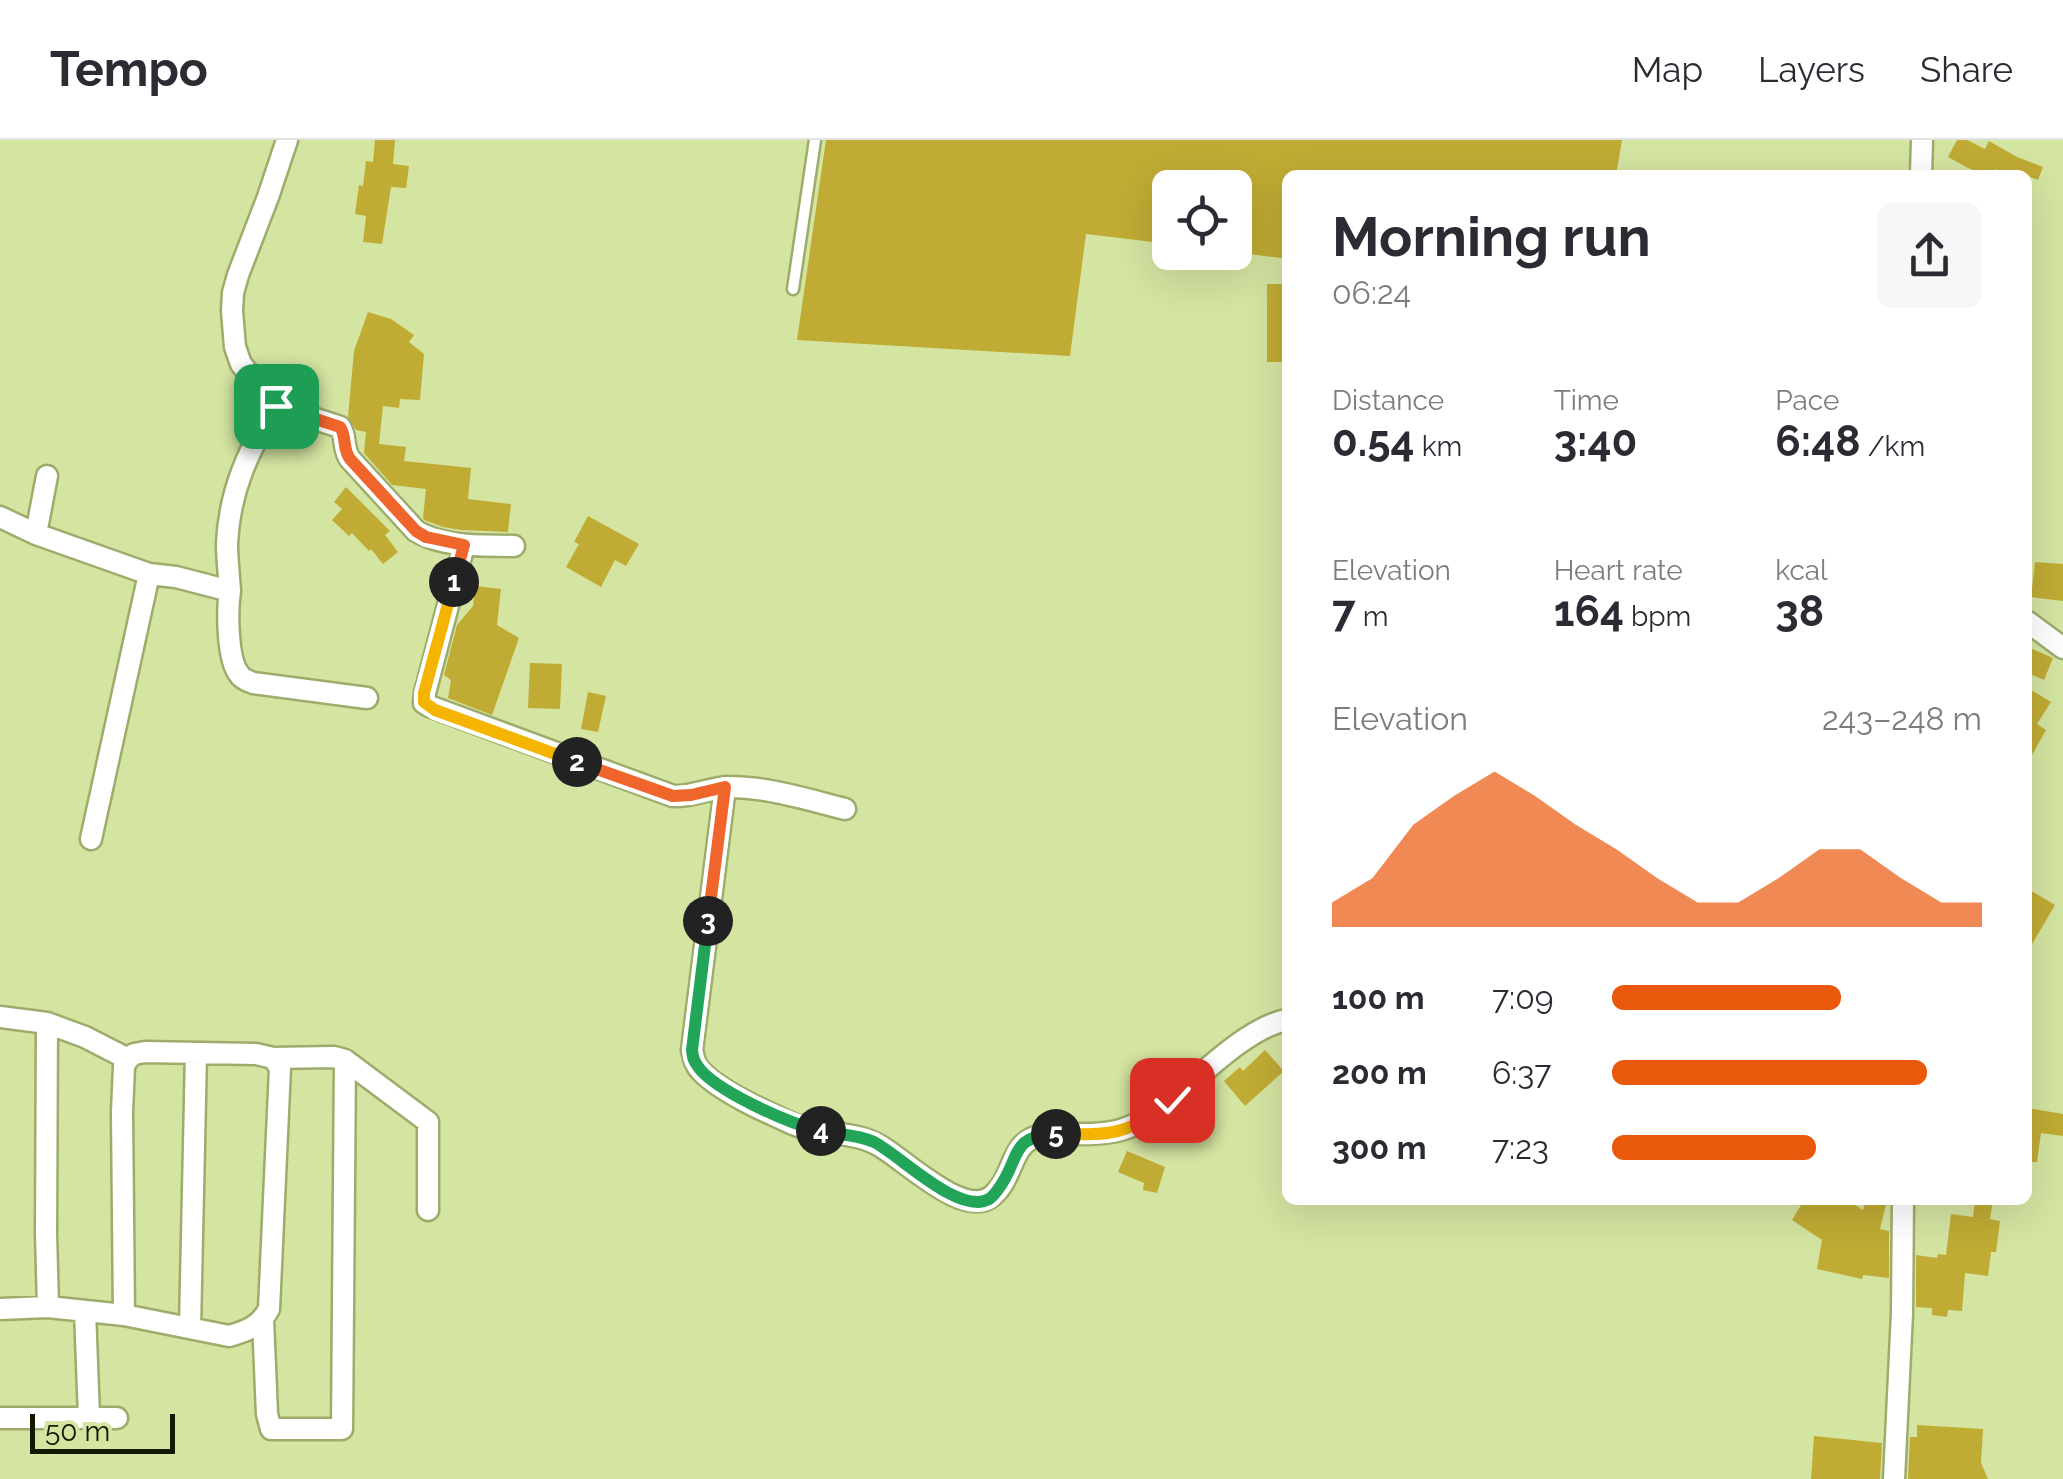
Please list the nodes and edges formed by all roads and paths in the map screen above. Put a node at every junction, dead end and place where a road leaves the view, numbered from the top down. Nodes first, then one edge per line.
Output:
1 (287, 140) edge
2 (815, 140) edge
3 (1922, 140) edge
4 (1921, 170) edge
5 (793, 289) dead end
6 (276, 406) junction
7 (48, 476) dead end
8 (0, 517) edge
9 (36, 534) junction
10 (464, 545) junction
11 (514, 546) dead end
12 (149, 574) junction
13 (230, 591) junction
14 (2032, 625) edge
15 (2063, 648) edge
16 (368, 698) dead end
17 (725, 787) junction
18 (845, 810) dead end
19 (91, 838) dead end
20 (0, 1017) edge
21 (1282, 1021) edge
22 (47, 1024) junction
23 (196, 1053) junction
24 (273, 1058) junction
25 (128, 1059) junction
26 (345, 1060) junction
27 (1903, 1205) edge
28 (428, 1210) dead end
29 (48, 1307) junction
30 (0, 1309) edge
31 (85, 1311) junction
32 (124, 1315) junction
33 (263, 1320) junction
34 (190, 1328) junction
35 (0, 1395) edge
36 (89, 1417) junction
37 (1, 1418) edge
38 (117, 1418) dead end
39 (1894, 1479) edge

1 - 6 street
2 - 5 lane
3 - 4 street
6 - 10 street
6 - 13 street
7 - 9 street
8 - 9 street
9 - 12 street
10 - 11 street
10 - 17 street
12 - 13 street
12 - 19 street
13 - 16 street
14 - 15 street
17 - 18 street
17 - 21 street
20 - 22 street
22 - 25 street
22 - 29 street
23 - 24 street
23 - 25 street
23 - 34 street
24 - 26 street
24 - 33 street
25 - 32 street
26 - 28 street
26 - 33 street
27 - 39 street
29 - 30 street
29 - 31 street
31 - 32 street
31 - 36 street
32 - 34 street
33 - 34 street
35 - 37 street
36 - 37 street
36 - 38 street

